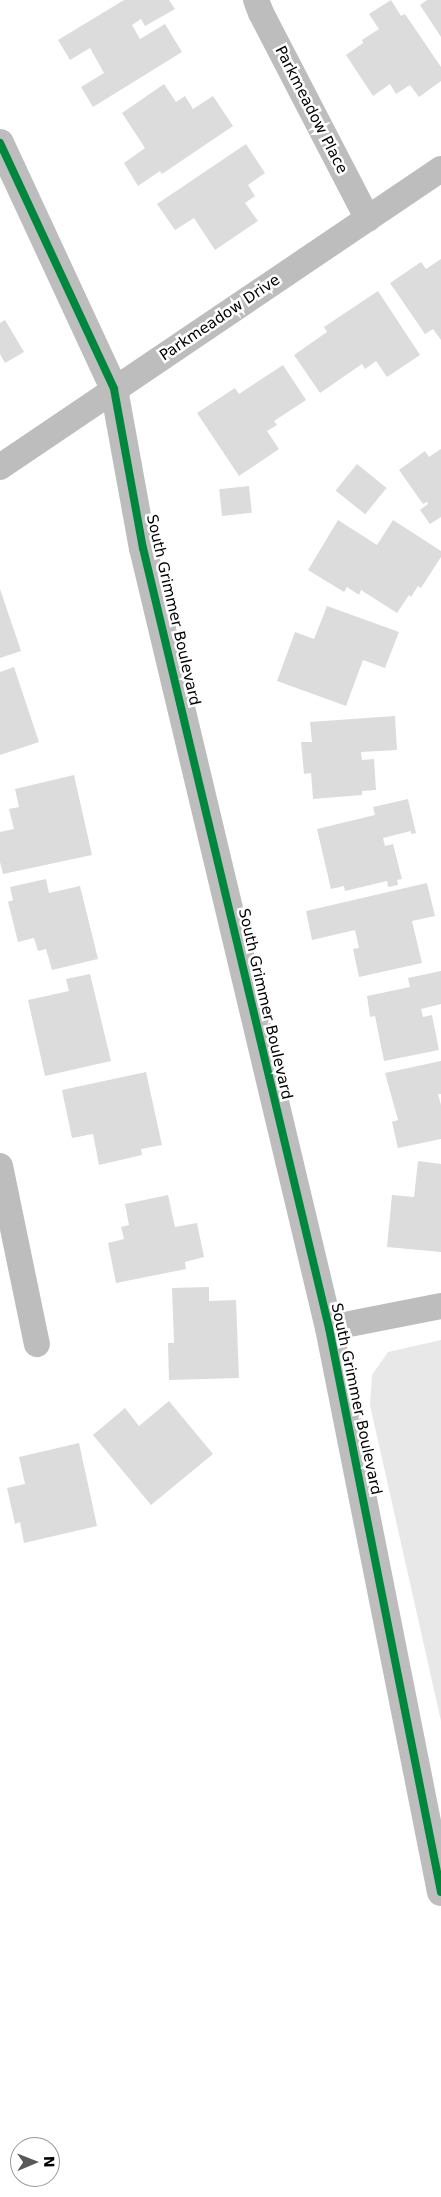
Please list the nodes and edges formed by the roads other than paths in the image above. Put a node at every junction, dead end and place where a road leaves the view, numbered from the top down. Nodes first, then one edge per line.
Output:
1 (256, 0) edge
2 (0, 143) edge
3 (441, 169) edge
4 (368, 219) junction
5 (114, 389) junction
6 (0, 467) edge
7 (0, 1166) edge
8 (441, 1306) edge
9 (329, 1328) junction
10 (38, 1344) dead end
11 (441, 1892) edge

1 - 4 street, Parkmeadow Place
2 - 5 street, South Grimmer Boulevard
3 - 4 street, Parkmeadow Drive
4 - 5 street, Parkmeadow Drive
5 - 6 street, Parkmeadow Drive
5 - 9 street, South Grimmer Boulevard
7 - 10 street
8 - 9 street
9 - 11 street, South Grimmer Boulevard

